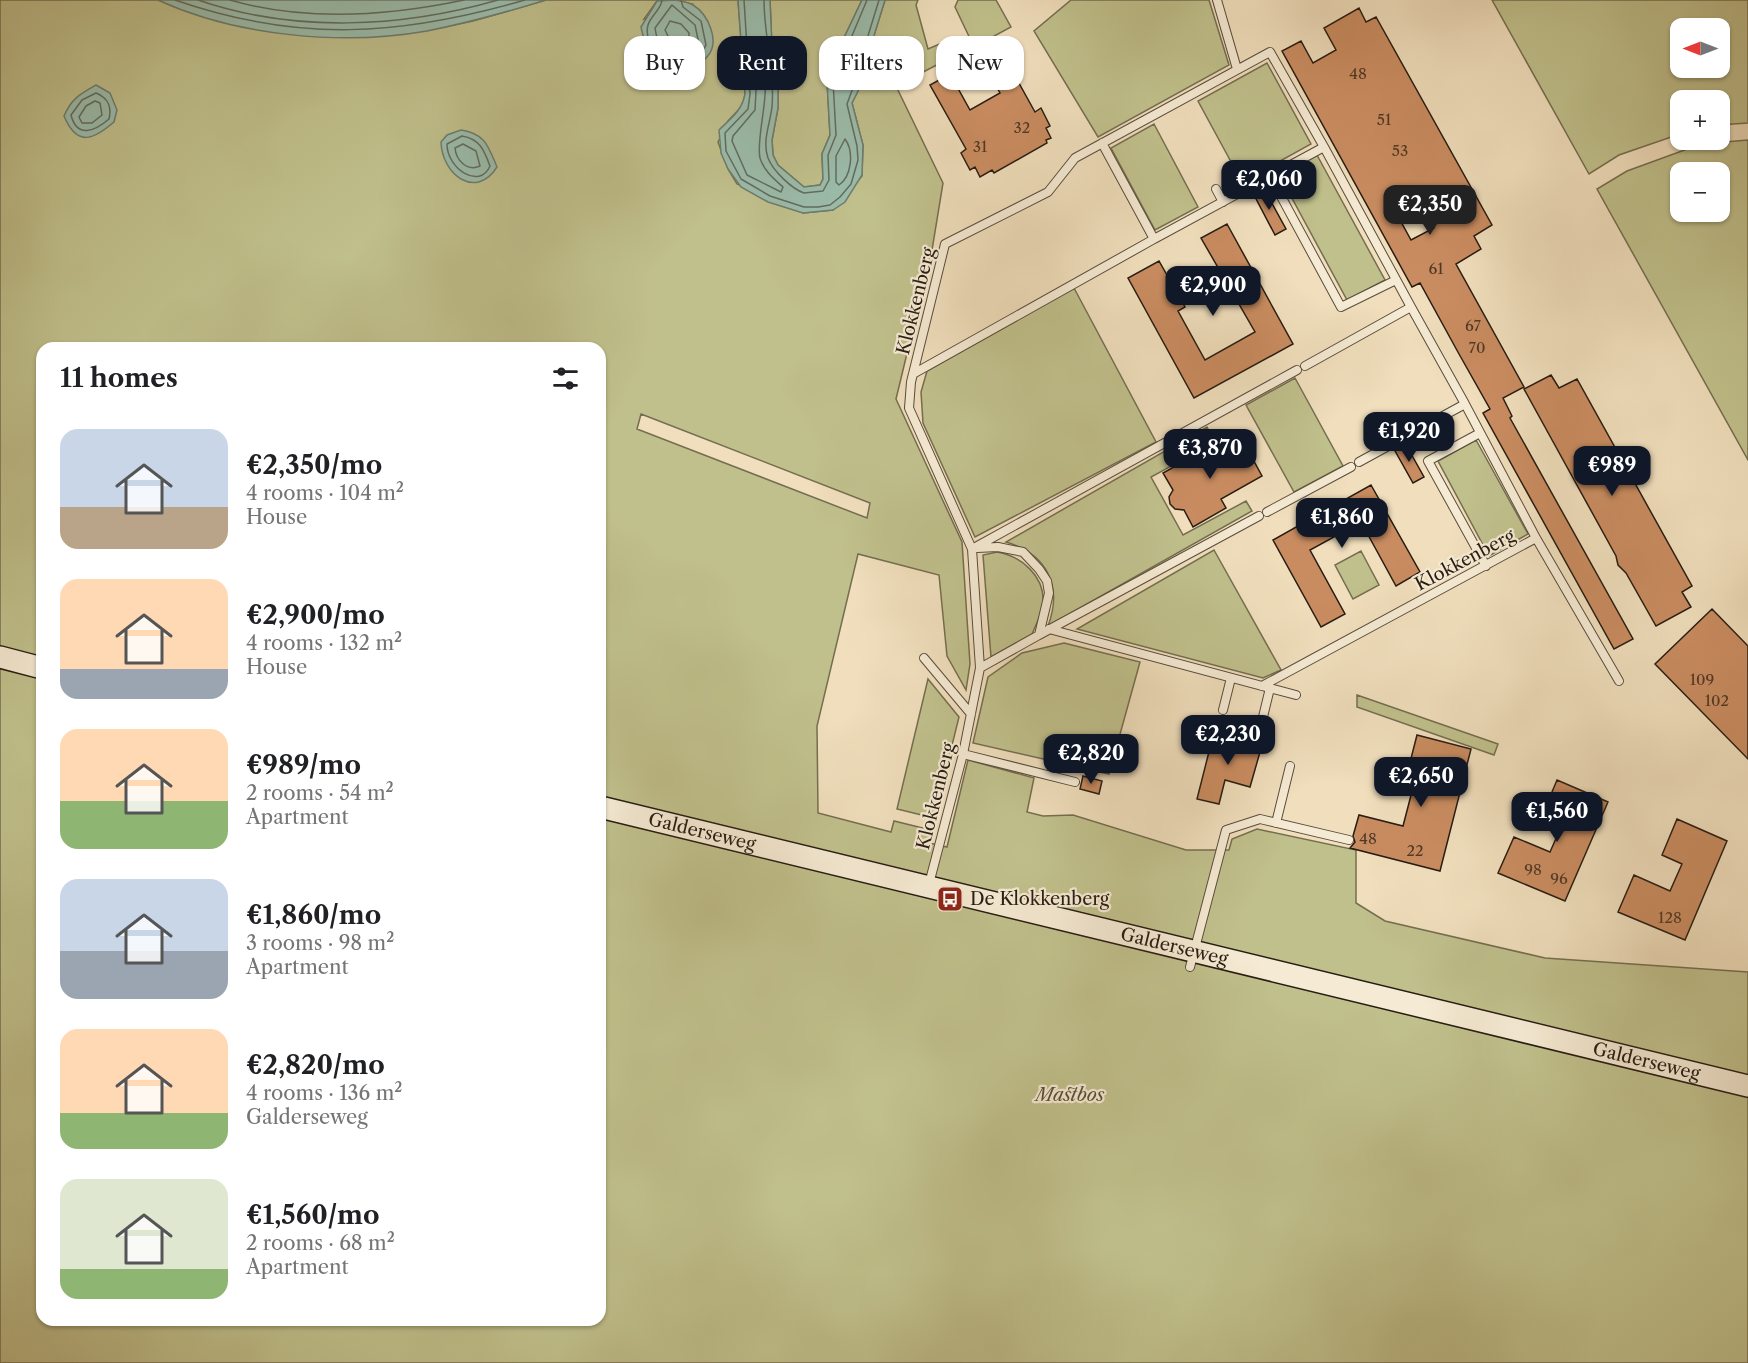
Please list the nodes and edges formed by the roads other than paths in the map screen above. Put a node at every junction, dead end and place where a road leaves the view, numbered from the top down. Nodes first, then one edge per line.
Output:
1 (1217, 0) edge
2 (1237, 69) junction
3 (1102, 143) junction
4 (1324, 147) junction
5 (1270, 176) junction
6 (1216, 189) dead end
7 (1223, 202) junction
8 (1154, 239) junction
9 (1396, 280) junction
10 (1411, 307) junction
11 (1305, 366) dead end
12 (1297, 370) dead end
13 (914, 374) junction
14 (1465, 404) junction
15 (1480, 432) junction
16 (1359, 462) dead end
17 (1350, 467) dead end
18 (1267, 512) dead end
19 (1259, 516) dead end
20 (1536, 538) junction
21 (972, 549) junction
22 (1486, 566) junction
23 (1049, 629) junction
24 (1039, 634) junction
25 (0, 657) edge
26 (924, 657) dead end
27 (36, 666) edge
28 (980, 668) junction
29 (1232, 678) junction
30 (1619, 681) dead end
31 (1266, 687) junction
32 (1296, 695) dead end
33 (1223, 710) dead end
34 (971, 714) junction
35 (1262, 721) dead end
36 (963, 754) junction
37 (1290, 766) dead end
38 (1075, 782) dead end
39 (606, 808) edge
40 (1276, 823) junction
41 (1349, 840) dead end
42 (928, 886) junction
43 (1192, 959) junction
44 (1748, 1086) edge

1 - 2 lane
2 - 3 lane, Klokkenberg
2 - 4 lane, Klokkenberg
3 - 8 lane
3 - 13 lane, Klokkenberg
4 - 5 lane, Klokkenberg
4 - 9 lane, Klokkenberg
5 - 7 lane, Klokkenberg
5 - 9 lane
6 - 7 lane
7 - 8 lane, Klokkenberg
8 - 13 lane, Klokkenberg
9 - 10 lane, Klokkenberg
10 - 11 lane
10 - 14 lane, Klokkenberg
12 - 21 lane
13 - 21 lane, Klokkenberg
14 - 15 lane, Klokkenberg
14 - 16 lane
15 - 20 lane, Klokkenberg
15 - 22 lane
17 - 18 lane
19 - 23 lane
20 - 22 lane, Klokkenberg
20 - 30 lane, Klokkenberg
21 - 24 lane
21 - 28 lane, Klokkenberg
22 - 31 lane, Klokkenberg
23 - 24 lane
23 - 29 lane
24 - 28 lane
25 - 27 street
26 - 34 lane
28 - 34 lane, Klokkenberg
29 - 31 lane
29 - 33 lane
31 - 32 lane
31 - 35 lane
34 - 36 lane, Klokkenberg
36 - 38 lane
36 - 42 lane, Klokkenberg
37 - 40 lane
39 - 42 street, Galderseweg
40 - 41 lane
40 - 43 lane
42 - 43 street, Galderseweg
43 - 44 street, Galderseweg

